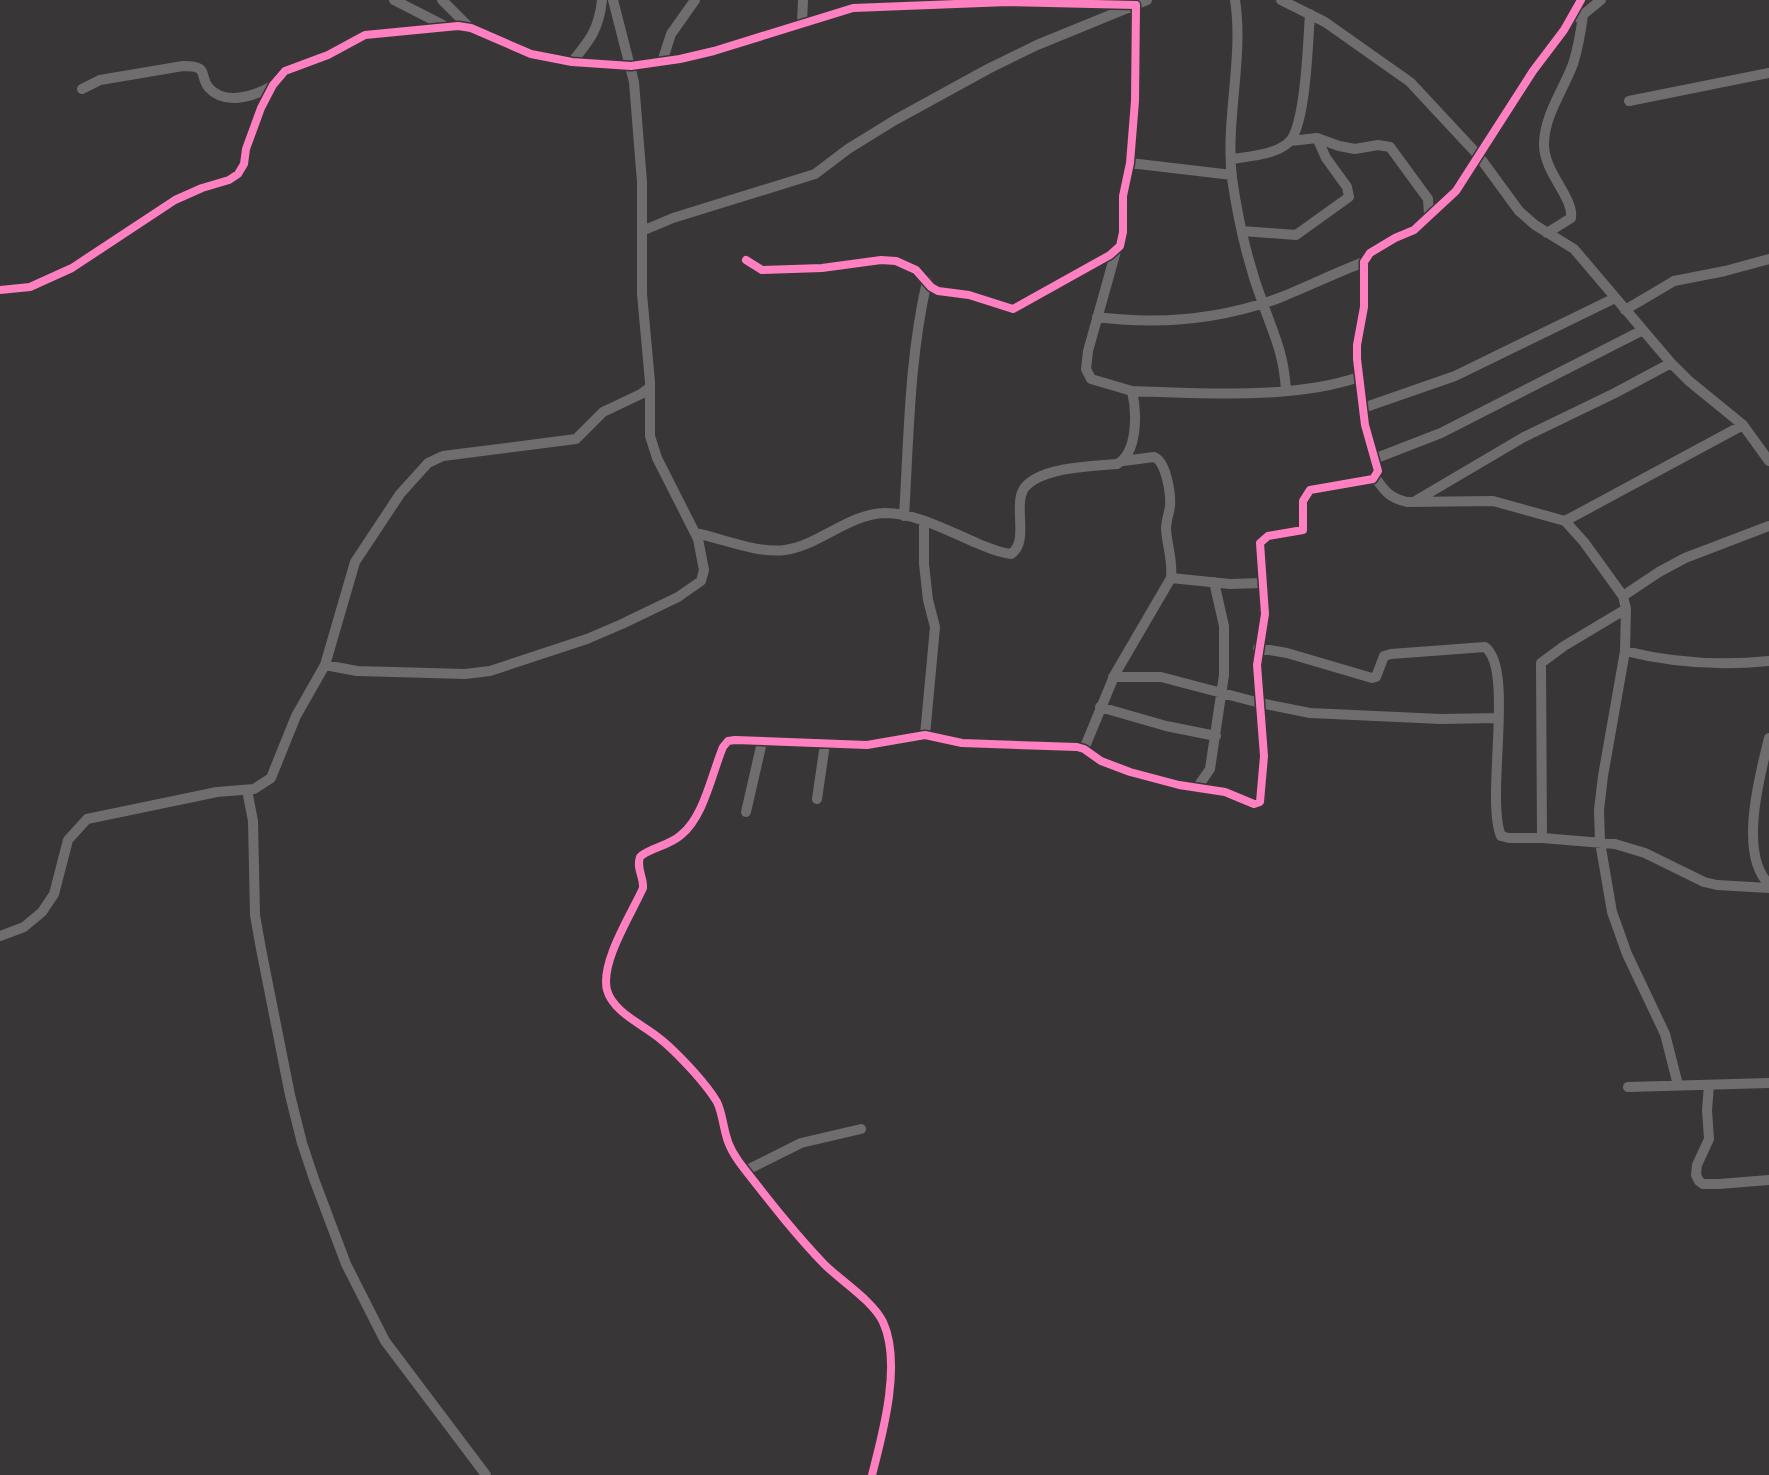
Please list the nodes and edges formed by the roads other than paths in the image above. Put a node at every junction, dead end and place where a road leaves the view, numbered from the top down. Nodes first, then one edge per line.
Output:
1 (394, 0) edge
2 (442, 0) edge
3 (602, 0) edge
4 (613, 0) edge
5 (695, 0) edge
6 (803, 0) edge
7 (944, 0) edge
8 (1146, 0) edge
9 (1235, 0) edge
10 (1281, 0) edge
11 (1581, 0) edge
12 (1601, 0) edge
13 (955, 5) junction
14 (1136, 5) junction
15 (1310, 14) junction
16 (1583, 15) junction
17 (802, 22) junction
18 (444, 26) junction
19 (471, 28) junction
20 (1564, 30) junction
21 (572, 62) junction
22 (662, 62) junction
23 (631, 66) junction
24 (1769, 73) edge
25 (273, 85) junction
26 (82, 89) dead end
27 (1629, 101) dead end
28 (1317, 138) junction
29 (1291, 141) junction
30 (1478, 155) junction
31 (1232, 159) junction
32 (1130, 163) junction
33 (1232, 175) junction
34 (1429, 216) junction
35 (642, 231) junction
36 (1242, 231) junction
37 (1547, 233) junction
38 (1116, 251) junction
39 (1769, 259) edge
40 (746, 260) dead end
41 (1364, 262) junction
42 (927, 281) junction
43 (0, 290) edge
44 (1614, 298) junction
45 (1263, 303) junction
46 (1625, 310) junction
47 (1097, 316) junction
48 (1643, 330) junction
49 (1671, 363) junction
50 (1359, 377) junction
51 (649, 388) junction
52 (1132, 391) junction
53 (1286, 391) junction
54 (1363, 408) junction
55 (1743, 425) junction
56 (1374, 459) junction
57 (1123, 461) junction
58 (1769, 461) edge
59 (1375, 477) junction
60 (1414, 501) junction
61 (904, 516) junction
62 (924, 521) junction
63 (1565, 521) junction
64 (1769, 526) edge
65 (695, 532) junction
66 (1171, 578) junction
67 (1214, 582) junction
68 (1262, 583) junction
69 (1623, 596) junction
70 (1626, 609) junction
71 (1258, 648) junction
72 (1625, 651) junction
73 (1769, 661) edge
74 (325, 665) junction
75 (1113, 677) junction
76 (1221, 692) junction
77 (1260, 704) junction
78 (1100, 707) junction
79 (1498, 718) junction
80 (925, 735) junction
81 (1216, 736) junction
82 (1769, 738) edge
83 (762, 742) junction
84 (825, 744) junction
85 (1084, 749) junction
86 (1197, 788) junction
87 (247, 790) junction
88 (818, 799) dead end
89 (746, 812) dead end
90 (1542, 838) junction
91 (1600, 842) junction
92 (1769, 886) edge
93 (0, 936) edge
94 (1769, 1083) edge
95 (1678, 1085) junction
96 (1709, 1085) junction
97 (1628, 1086) dead end
98 (861, 1129) dead end
99 (745, 1171) junction
100 (1769, 1180) edge
101 (486, 1475) edge
102 (872, 1475) edge

1 - 18 street
2 - 19 street
3 - 21 street
4 - 23 street
5 - 22 street
6 - 17 street
7 - 13 street
8 - 14 street
9 - 31 street
10 - 15 street
11 - 20 street
12 - 16 street
13 - 14 street
13 - 17 street
14 - 32 street
14 - 35 street
15 - 29 street
15 - 30 street
16 - 20 street
16 - 37 street
17 - 22 street
18 - 19 street
18 - 25 street
19 - 21 street
20 - 30 street
21 - 23 street
22 - 23 street
23 - 35 street
24 - 27 street
25 - 26 street
25 - 43 street
28 - 29 street
28 - 34 street
28 - 36 street
29 - 31 street
30 - 34 street
30 - 37 street
31 - 33 street
32 - 33 street
32 - 38 street
33 - 36 street
34 - 41 street
35 - 51 street
36 - 45 street
37 - 44 street
38 - 42 street
38 - 47 street
39 - 46 street
40 - 42 street
41 - 45 street
41 - 50 street
42 - 61 street
44 - 46 street
44 - 54 street
45 - 47 street
45 - 53 street
46 - 48 street
47 - 52 street
48 - 49 street
48 - 56 street
49 - 55 street
49 - 60 street
50 - 53 street
50 - 54 street
51 - 65 street
51 - 74 street
52 - 53 street
52 - 57 street
54 - 56 street
55 - 58 street
55 - 63 street
56 - 59 street
57 - 62 street
57 - 66 street
59 - 60 street
59 - 68 street
60 - 63 street
61 - 62 street
61 - 65 street
62 - 80 street
63 - 69 street
64 - 69 street
65 - 74 street
66 - 67 street
66 - 75 street
67 - 68 street
67 - 76 street
68 - 71 street
69 - 70 street
70 - 72 street
70 - 90 street
71 - 77 street
71 - 79 street
72 - 73 street
72 - 91 street
74 - 87 street
75 - 76 street
75 - 78 street
76 - 77 street
76 - 81 street
77 - 79 street
77 - 86 street
78 - 81 street
78 - 85 street
79 - 90 street
80 - 84 street
80 - 85 street
81 - 86 street
82 - 92 street
83 - 84 street
83 - 89 street
83 - 99 street
84 - 88 street
85 - 86 street
87 - 93 street
87 - 101 street
90 - 91 street
91 - 92 street
91 - 95 street
94 - 96 street
95 - 96 street
95 - 97 street
96 - 100 street
98 - 99 street
99 - 102 street

